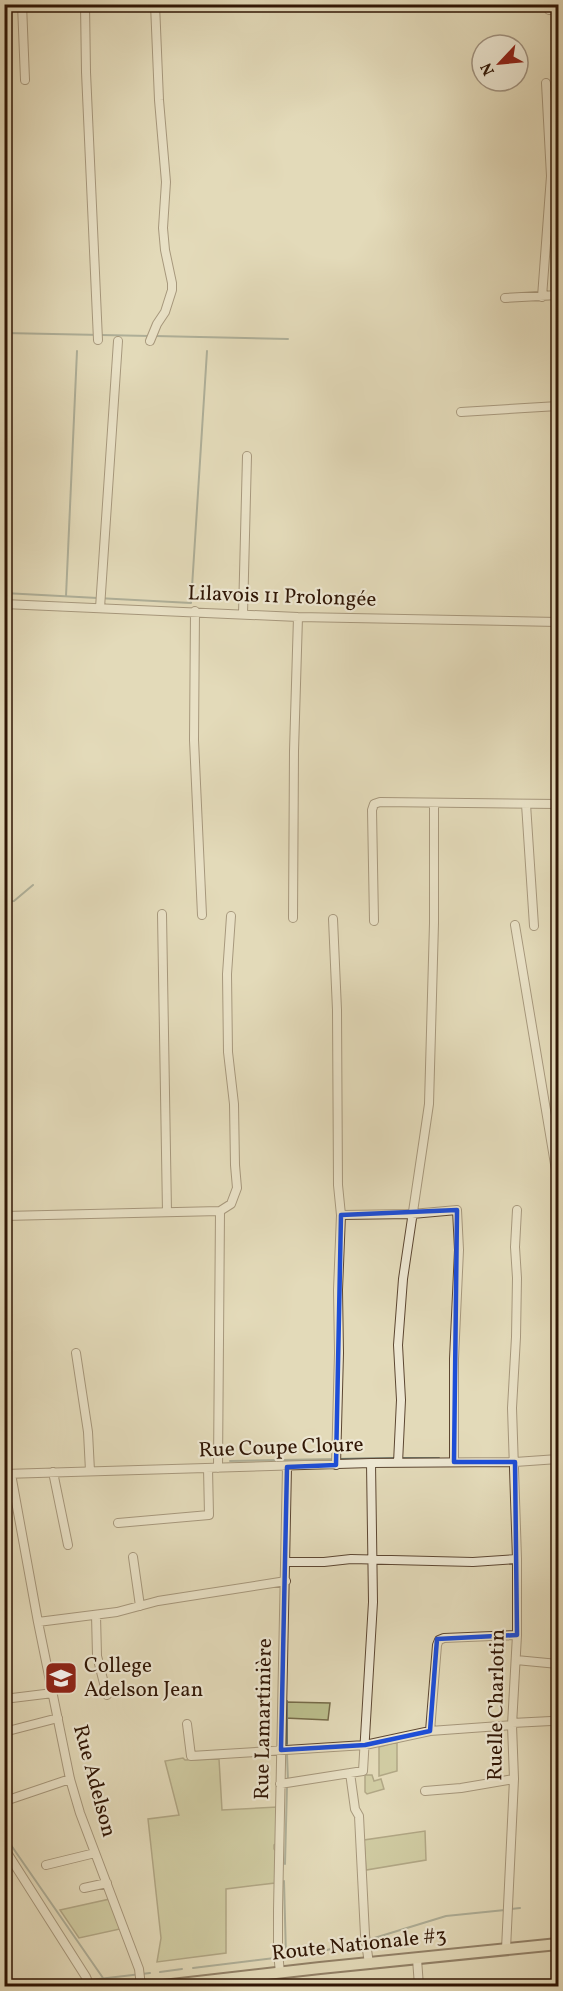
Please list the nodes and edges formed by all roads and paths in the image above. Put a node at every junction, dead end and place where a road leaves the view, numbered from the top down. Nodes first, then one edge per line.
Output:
1 (22, 4) edge
2 (85, 4) edge
3 (155, 4) edge
4 (549, 10) dead end
5 (558, 10) edge
6 (26, 80) dead end
7 (546, 83) dead end
8 (555, 176) edge
9 (558, 295) edge
10 (542, 297) junction
11 (505, 298) dead end
12 (98, 340) dead end
13 (118, 341) dead end
14 (150, 341) dead end
15 (558, 405) edge
16 (461, 412) dead end
17 (247, 456) dead end
18 (4, 604) edge
19 (100, 608) junction
20 (195, 612) junction
21 (243, 614) junction
22 (298, 617) junction
23 (558, 622) edge
24 (434, 803) junction
25 (526, 804) junction
26 (558, 804) edge
27 (162, 914) dead end
28 (202, 915) dead end
29 (231, 916) dead end
30 (294, 918) dead end
31 (333, 919) dead end
32 (374, 921) dead end
33 (515, 925) dead end
34 (534, 926) dead end
35 (558, 1182) edge
36 (517, 1210) dead end
37 (220, 1211) junction
38 (167, 1212) junction
39 (412, 1214) junction
40 (341, 1215) junction
41 (4, 1216) edge
42 (76, 1353) dead end
43 (558, 1459) edge
44 (515, 1461) junction
45 (454, 1462) junction
46 (371, 1463) junction
47 (398, 1463) junction
48 (336, 1465) junction
49 (287, 1467) junction
50 (208, 1468) junction
51 (218, 1468) junction
52 (53, 1472) junction
53 (90, 1472) junction
54 (8, 1474) edge
55 (118, 1523) dead end
56 (68, 1545) dead end
57 (133, 1557) dead end
58 (517, 1558) junction
59 (373, 1560) junction
60 (286, 1562) junction
61 (286, 1581) junction
62 (140, 1606) junction
63 (96, 1615) junction
64 (38, 1622) junction
65 (517, 1635) junction
66 (516, 1660) junction
67 (558, 1664) edge
68 (53, 1693) junction
69 (107, 1695) dead end
70 (4, 1699) edge
71 (58, 1718) junction
72 (551, 1721) dead end
73 (187, 1724) dead end
74 (512, 1724) junction
75 (430, 1731) junction
76 (4, 1732) edge
77 (365, 1745) junction
78 (281, 1750) junction
79 (350, 1773) junction
80 (70, 1779) junction
81 (514, 1779) junction
82 (285, 1784) junction
83 (425, 1791) dead end
84 (11, 1799) dead end
85 (4, 1848) edge
86 (95, 1853) junction
87 (46, 1865) dead end
88 (107, 1883) junction
89 (84, 1888) dead end
90 (558, 1944) edge
91 (506, 1949) junction
92 (417, 1959) junction
93 (369, 1964) junction
94 (280, 1973) junction
95 (245, 1982) edge
96 (140, 1983) edge
97 (90, 1986) edge
98 (170, 1986) edge
99 (419, 1986) edge

1 - 6 street
2 - 12 street
3 - 14 street
4 - 5 street
7 - 8 street
8 - 10 street
9 - 10 street
10 - 11 street
13 - 19 street
15 - 16 street
17 - 21 street
18 - 19 street, Lilavois 11 Prolongée
19 - 20 street, Lilavois 11 Prolongée
20 - 21 street, Lilavois 11 Prolongée
20 - 28 street
21 - 22 street, Lilavois 11 Prolongée
22 - 23 street, Lilavois 11 Prolongée
22 - 30 street
24 - 25 street
24 - 32 street
24 - 39 street
25 - 26 street
25 - 34 street
27 - 38 street
29 - 37 street
31 - 40 street
33 - 35 street
36 - 44 street, Ruelle Charlotin
37 - 38 street
37 - 51 street
38 - 41 street
39 - 40 street
39 - 45 street
39 - 47 street
40 - 48 street
42 - 53 street
43 - 44 street, Rue Coupe Cloure
44 - 45 street, Rue Coupe Cloure
44 - 58 street, Ruelle Charlotin
45 - 47 street, Rue Coupe Cloure
46 - 47 street, Rue Coupe Cloure
46 - 48 street, Rue Coupe Cloure
46 - 59 street
48 - 49 street, Rue Coupe Cloure
49 - 51 street, Rue Coupe Cloure
49 - 60 street, Rue Lamartinière
50 - 51 street, Rue Coupe Cloure
50 - 53 street, Rue Coupe Cloure
50 - 55 street
52 - 53 street, Rue Coupe Cloure
52 - 54 street, Rue Coupe Cloure
52 - 56 street
54 - 64 street, Rue Adelson
57 - 62 street
58 - 59 street
58 - 65 street, Ruelle Charlotin
59 - 60 street
59 - 77 street
60 - 61 street, Rue Lamartinière
61 - 62 street
61 - 78 street, Rue Lamartinière
62 - 63 street
63 - 64 street
63 - 69 street
64 - 68 street, Rue Adelson
65 - 66 street, Ruelle Charlotin
65 - 75 street
66 - 67 street
66 - 74 street, Ruelle Charlotin
68 - 70 street
68 - 71 street, Rue Adelson
71 - 76 street
71 - 80 street, Rue Adelson
72 - 74 street
73 - 78 street
74 - 75 street
74 - 81 street, Ruelle Charlotin
75 - 77 street
77 - 78 street
77 - 79 street
78 - 82 street, Rue Lamartinière
79 - 82 street
79 - 93 street
80 - 84 street
80 - 86 street, Rue Adelson
81 - 83 street
81 - 91 street, Ruelle Charlotin
82 - 94 street, Rue Lamartinière
85 - 97 street
86 - 87 street
86 - 88 street, Rue Adelson
88 - 89 street
88 - 96 street, Rue Adelson
90 - 91 main road, Route Nationale #3
91 - 92 main road, Route Nationale #3
92 - 93 main road, Route Nationale #3
92 - 99 street
93 - 94 main road, Route Nationale #3
94 - 95 main road, Route Nationale #3
95 - 98 main road, Route Nationale #3

